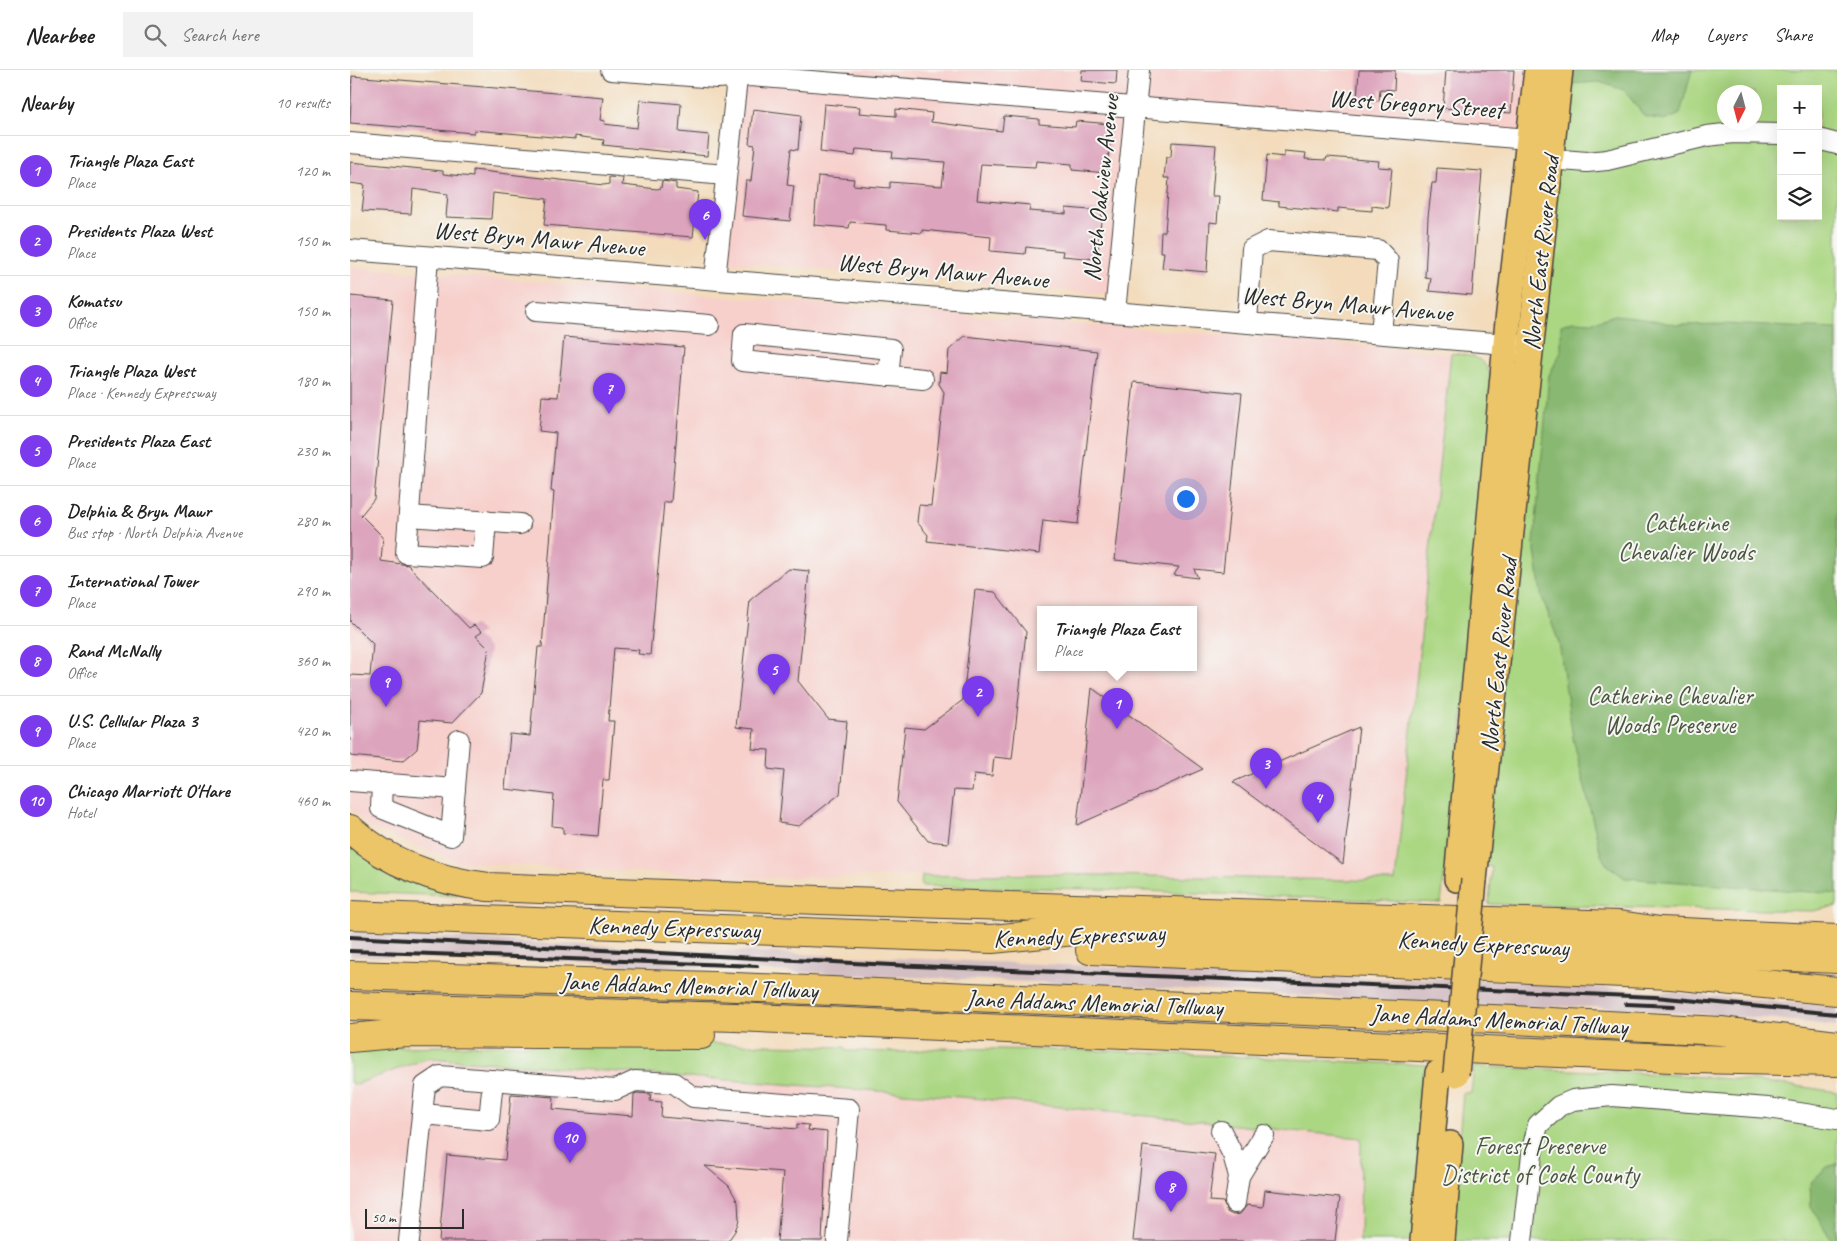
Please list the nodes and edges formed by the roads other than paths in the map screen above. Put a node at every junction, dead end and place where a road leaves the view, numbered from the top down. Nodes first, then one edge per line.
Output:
1 (611, 70) edge
2 (1139, 70) edge
3 (1537, 70) edge
4 (1560, 70) edge
5 (738, 73) edge
6 (1135, 108) junction
7 (1777, 134) edge
8 (1822, 140) edge
9 (350, 143) edge
10 (1837, 144) edge
11 (1536, 152) junction
12 (726, 174) junction
13 (350, 250) edge
14 (428, 257) junction
15 (715, 279) junction
16 (536, 311) dead end
17 (1115, 312) junction
18 (1247, 322) junction
19 (709, 325) dead end
20 (1381, 333) junction
21 (1506, 343) junction
22 (1532, 346) junction
23 (888, 376) junction
24 (923, 379) dead end
25 (409, 516) junction
26 (486, 521) junction
27 (520, 524) dead end
28 (458, 740) dead end
29 (350, 780) edge
30 (382, 783) junction
31 (455, 788) junction
32 (350, 829) edge
33 (1465, 879) junction
34 (350, 915) edge
35 (1837, 925) edge
36 (1619, 926) junction
37 (992, 939) junction
38 (1837, 939) edge
39 (1837, 959) edge
40 (350, 975) edge
41 (1837, 991) edge
42 (350, 1006) edge
43 (976, 1028) junction
44 (350, 1038) edge
45 (1837, 1045) edge
46 (1694, 1059) junction
47 (1837, 1062) edge
48 (1447, 1074) junction
49 (1837, 1077) edge
50 (493, 1080) junction
51 (423, 1114) junction
52 (1837, 1119) edge
53 (1222, 1131) dead end
54 (1264, 1135) dead end
55 (1240, 1164) junction
56 (1236, 1204) dead end
57 (409, 1241) edge
58 (837, 1241) edge
59 (1423, 1241) edge
60 (1442, 1241) edge
61 (1522, 1241) edge

1 - 5 street, West Gregory Street
2 - 6 street, North Oakview Avenue
3 - 11 main road, North East River Road
4 - 11 main road, North East River Road
5 - 6 street, West Gregory Street
5 - 12 street
6 - 11 street, West Gregory Street
6 - 17 street, North Oakview Avenue
7 - 11 street, West Gregory Street
8 - 10 street
9 - 12 street
11 - 21 main road, North East River Road
11 - 22 main road, North East River Road
12 - 15 street
13 - 14 street, West Bryn Mawr Avenue
14 - 15 street, West Bryn Mawr Avenue
14 - 25 street
15 - 17 street, West Bryn Mawr Avenue
16 - 19 street
17 - 18 street, West Bryn Mawr Avenue
18 - 20 street, West Bryn Mawr Avenue
18 - 20 street
20 - 21 street, West Bryn Mawr Avenue
21 - 22 street, West Bryn Mawr Avenue
21 - 33 main road, North East River Road
22 - 33 main road, North East River Road
23 - 23 street
23 - 24 street
25 - 26 street
25 - 26 street
26 - 27 street
28 - 31 street
29 - 30 street
30 - 31 street
30 - 31 street
32 - 36 highway
33 - 48 main road, North East River Road, bridge
34 - 37 highway, Kennedy Expressway
35 - 36 highway
36 - 38 highway
37 - 39 highway, Kennedy Expressway
37 - 41 highway, Jane Addams Memorial Tollway
40 - 45 highway, Jane Addams Memorial Tollway
42 - 43 highway
43 - 44 highway
43 - 46 highway
46 - 47 highway
46 - 49 highway
48 - 59 main road, North East River Road
48 - 60 main road, North East River Road
50 - 51 street
50 - 51 street
50 - 58 street
51 - 57 street
52 - 61 street
53 - 55 street
54 - 55 street
55 - 56 street

